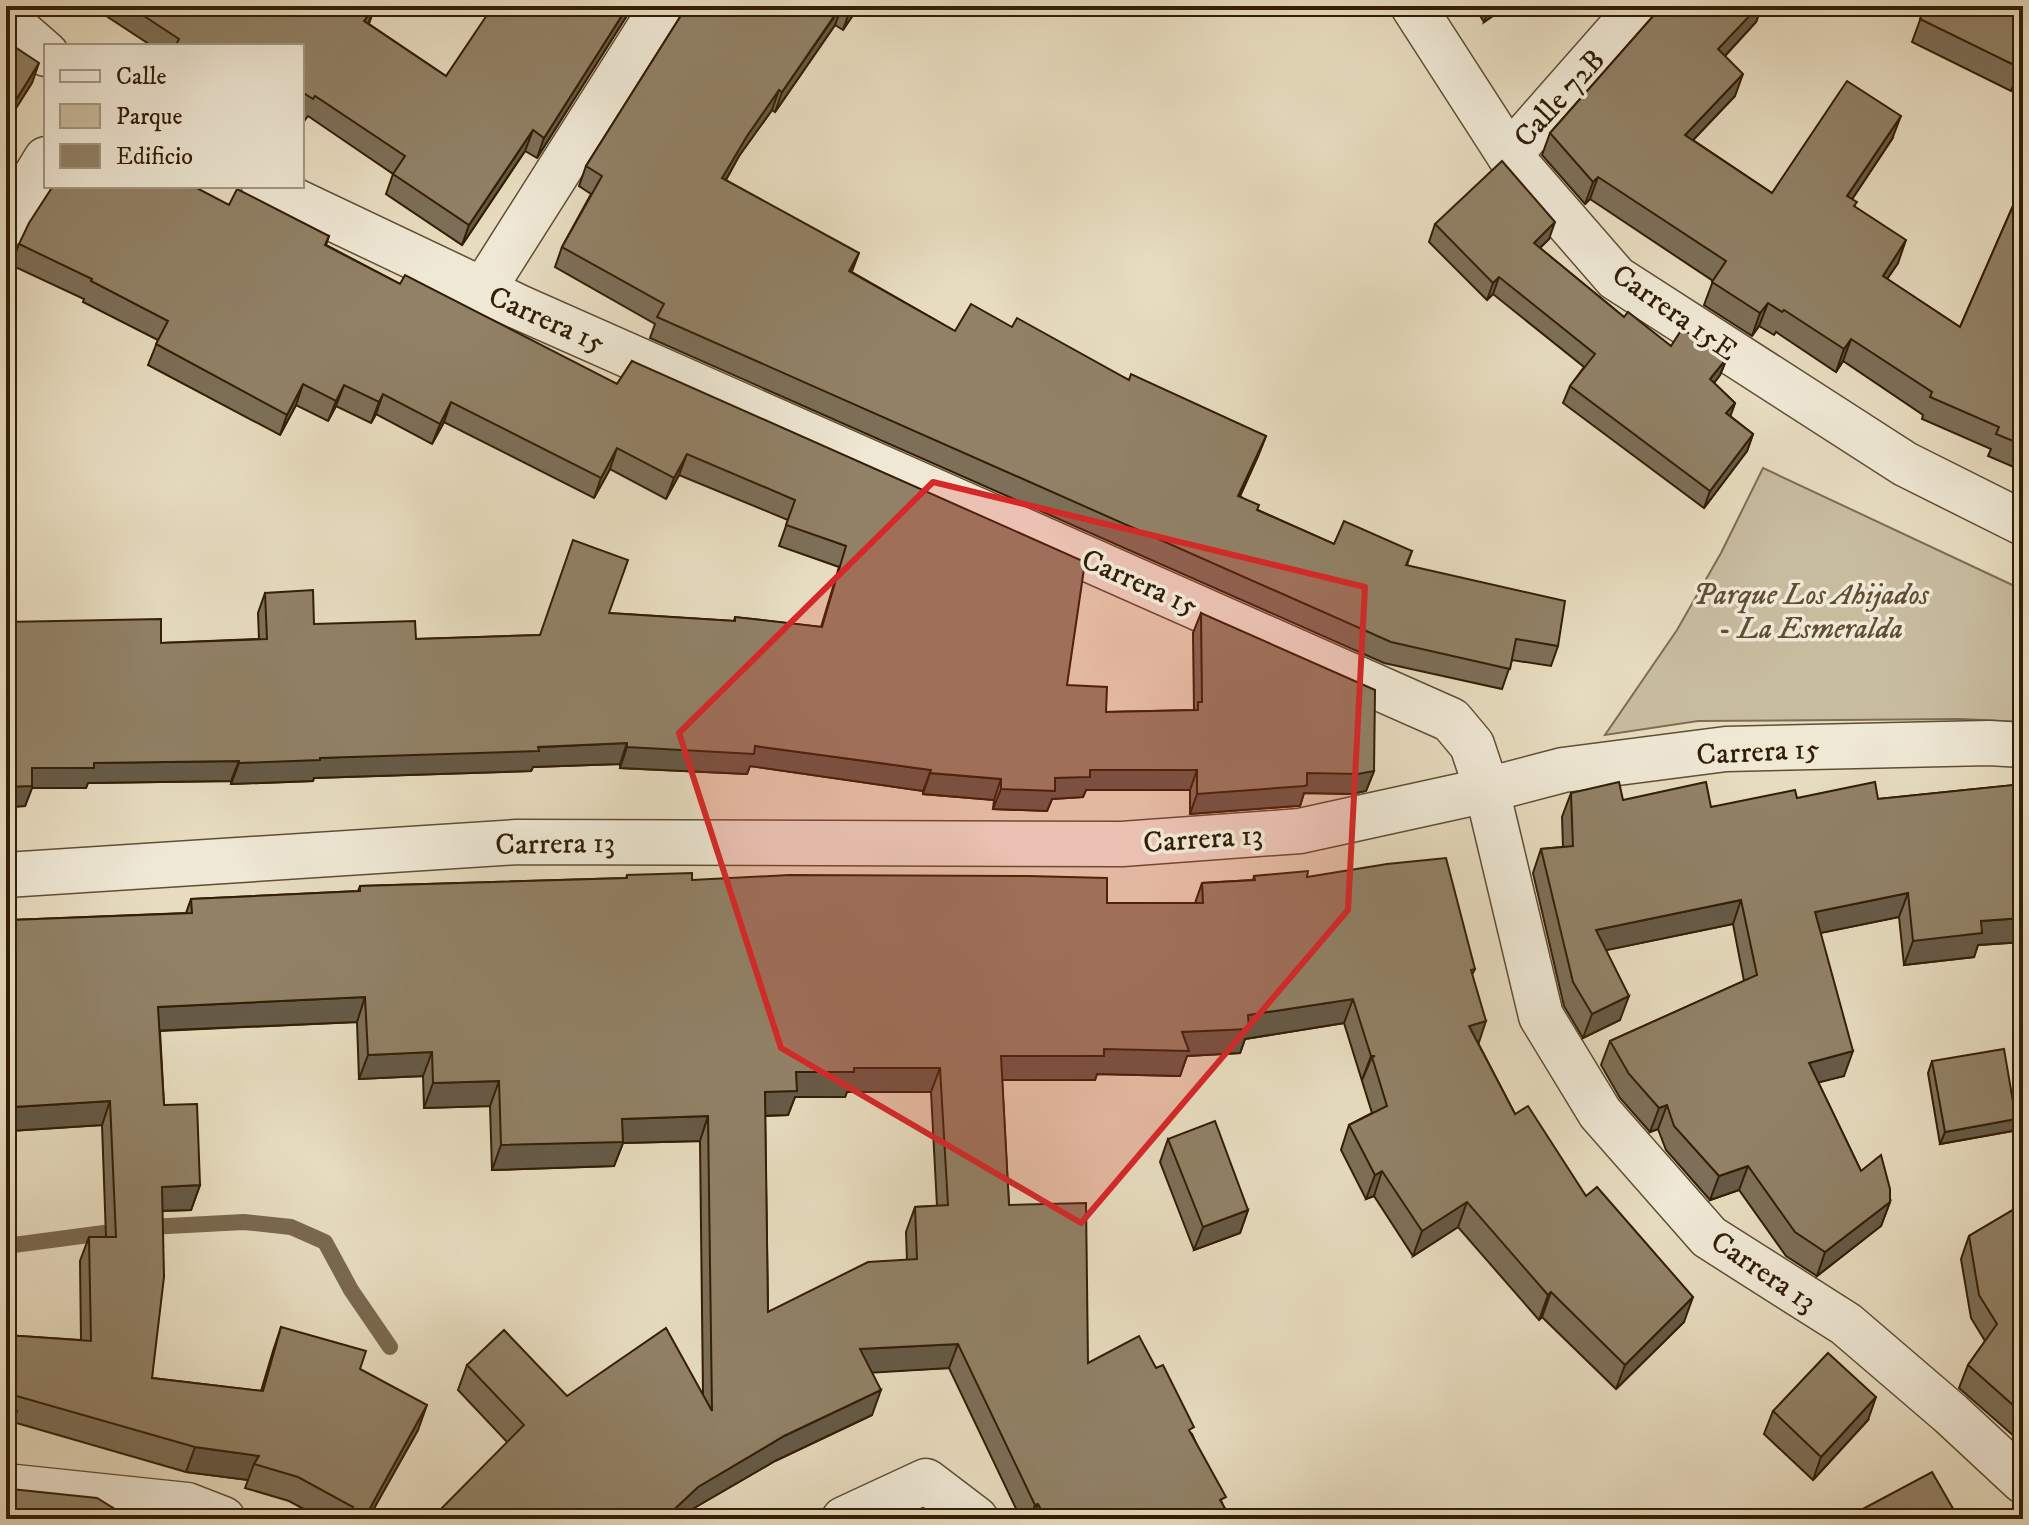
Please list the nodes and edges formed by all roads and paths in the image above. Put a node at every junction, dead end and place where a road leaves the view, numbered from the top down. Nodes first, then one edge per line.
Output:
1 (663, 6) edge
2 (1413, 6) edge
3 (1640, 6) edge
4 (6, 19) edge
5 (44, 52) edge
6 (1509, 155) junction
7 (44, 162) edge
8 (268, 188) edge
9 (6, 225) edge
10 (483, 290) junction
11 (2023, 523) edge
12 (2023, 745) edge
13 (1487, 790) junction
14 (6, 875) edge
15 (2023, 1481) edge
16 (6, 1486) edge
17 (223, 1519) edge
18 (844, 1519) edge
19 (976, 1519) edge

1 - 10 street
2 - 6 street, Carrera 15E
3 - 6 street, Calle 72B
4 - 5 street
6 - 11 street, Carrera 15E
7 - 9 street
8 - 10 street, Carrera 15
10 - 13 street, Carrera 15
12 - 13 street, Carrera 15
13 - 14 street, Carrera 13
13 - 15 street, Carrera 13
16 - 17 street
18 - 19 street

